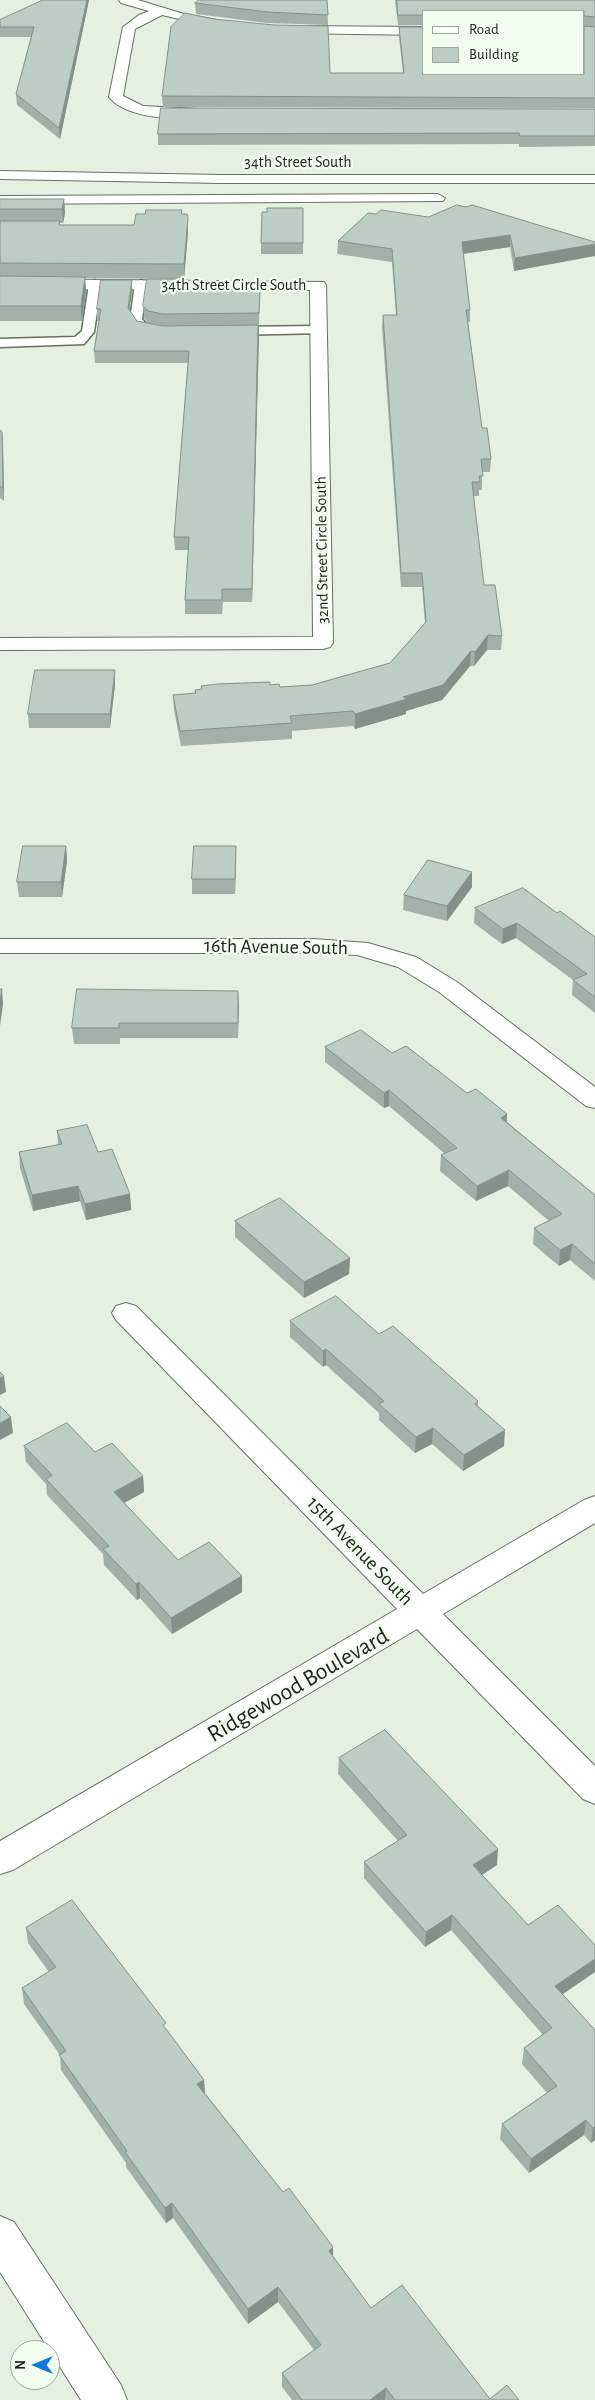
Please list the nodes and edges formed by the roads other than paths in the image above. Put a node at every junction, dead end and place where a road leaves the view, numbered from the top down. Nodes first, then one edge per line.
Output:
1 (125, 0) edge
2 (161, 11) junction
3 (232, 26) edge
4 (278, 29) edge
5 (422, 31) edge
6 (211, 113) edge
7 (0, 175) edge
8 (595, 179) edge
9 (453, 198) dead end
10 (0, 200) edge
11 (0, 284) edge
12 (95, 284) junction
13 (142, 284) junction
14 (318, 285) joint
15 (319, 330) junction
16 (172, 332) edge
17 (220, 332) edge
18 (0, 343) edge
19 (0, 644) edge
20 (0, 946) edge
21 (595, 1100) edge
22 (126, 1313) dead end
23 (595, 1508) edge
24 (421, 1613) junction
25 (595, 1789) edge
26 (0, 1859) edge
27 (0, 2236) edge
28 (106, 2400) edge

1 - 2 street
2 - 3 street
2 - 6 street
4 - 5 street
7 - 8 street, 34th Street South
9 - 10 street, 34th Street South
11 - 12 street, 34th Street Circle South
12 - 13 street, 34th Street Circle South
12 - 18 lane
13 - 14 street, 34th Street Circle South
13 - 16 lane
14 - 15 street, 32nd Street Circle South
15 - 17 lane
15 - 19 street, 32nd Street Circle South
20 - 21 street, 16th Avenue South
22 - 24 street, 15th Avenue South
23 - 24 street, Ridgewood Boulevard
24 - 25 street, 15th Avenue South
24 - 26 street, Ridgewood Boulevard
27 - 28 street

